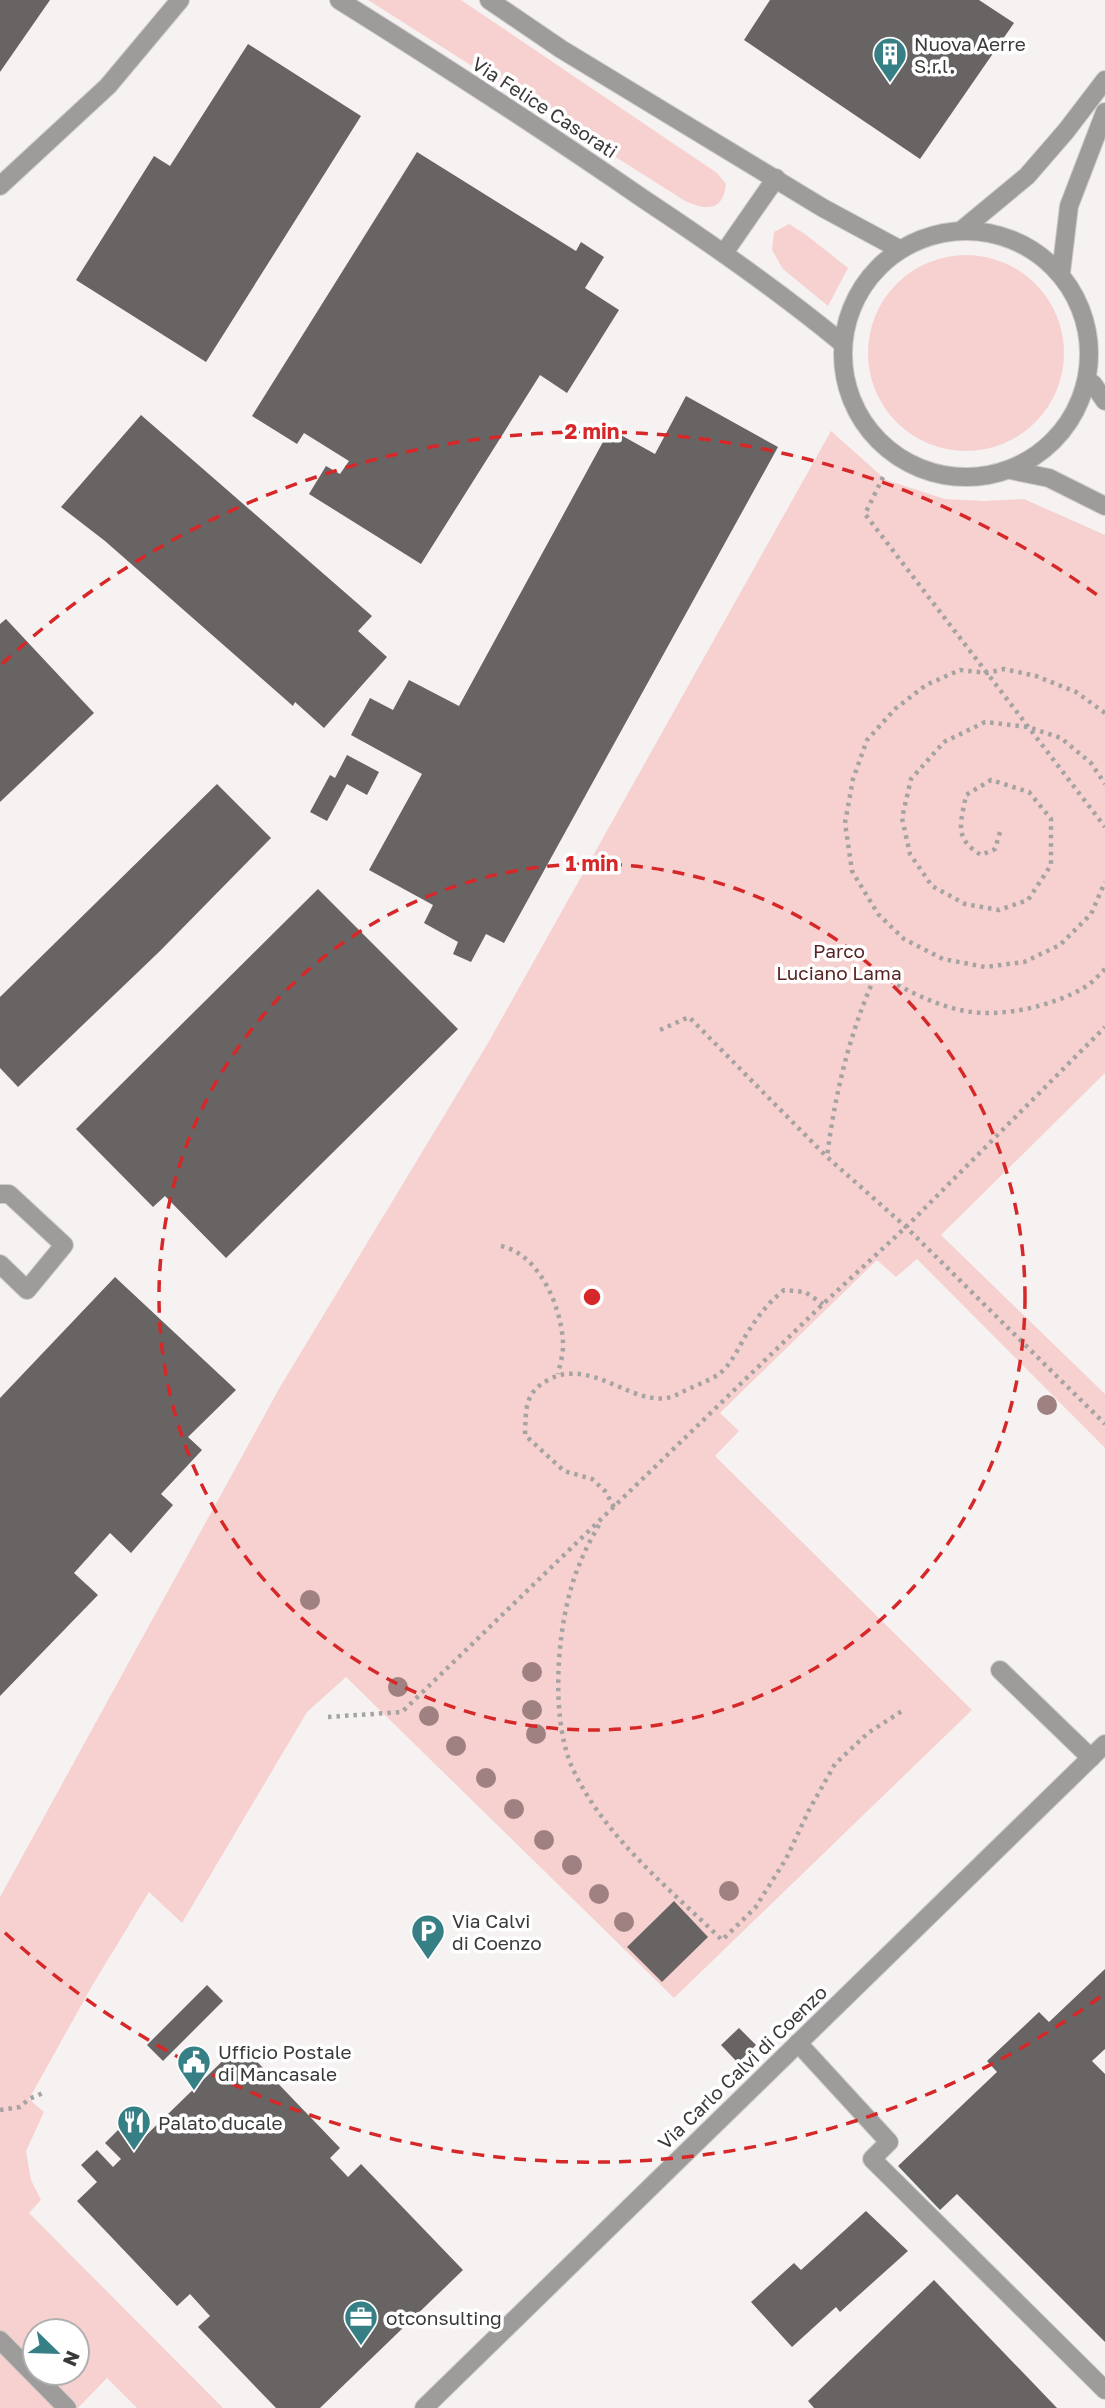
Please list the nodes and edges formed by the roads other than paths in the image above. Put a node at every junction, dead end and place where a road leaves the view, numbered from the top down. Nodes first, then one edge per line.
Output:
1 (180, 0) edge
2 (339, 0) edge
3 (489, 0) edge
4 (1105, 80) edge
5 (1105, 112) edge
6 (776, 178) junction
7 (0, 186) edge
8 (963, 229) junction
9 (899, 249) junction
10 (724, 253) junction
11 (1061, 273) junction
12 (842, 343) junction
13 (1087, 380) junction
14 (1105, 401) edge
15 (1010, 470) junction
16 (1105, 506) edge
17 (0, 1194) edge
18 (0, 1264) edge
19 (1000, 1670) dead end
20 (1105, 1744) edge
21 (1091, 1758) junction
22 (798, 2043) junction
23 (0, 2340) edge
24 (1105, 2390) edge
25 (67, 2408) edge
26 (424, 2408) edge

1 - 7 street
2 - 10 street, Via Felice Casorati
3 - 6 street
4 - 8 street
5 - 11 street
6 - 9 street
6 - 10 street
8 - 9 street
8 - 11 street
9 - 12 street
10 - 12 street, Via Felice Casorati
11 - 13 street
12 - 15 street
13 - 14 street
13 - 15 street
15 - 16 street
17 - 18 street
19 - 21 street
20 - 21 street, Via Carlo Calvi di Coenzo
21 - 22 street, Via Carlo Calvi di Coenzo
22 - 24 street
22 - 26 street, Via Carlo Calvi di Coenzo
23 - 25 street

